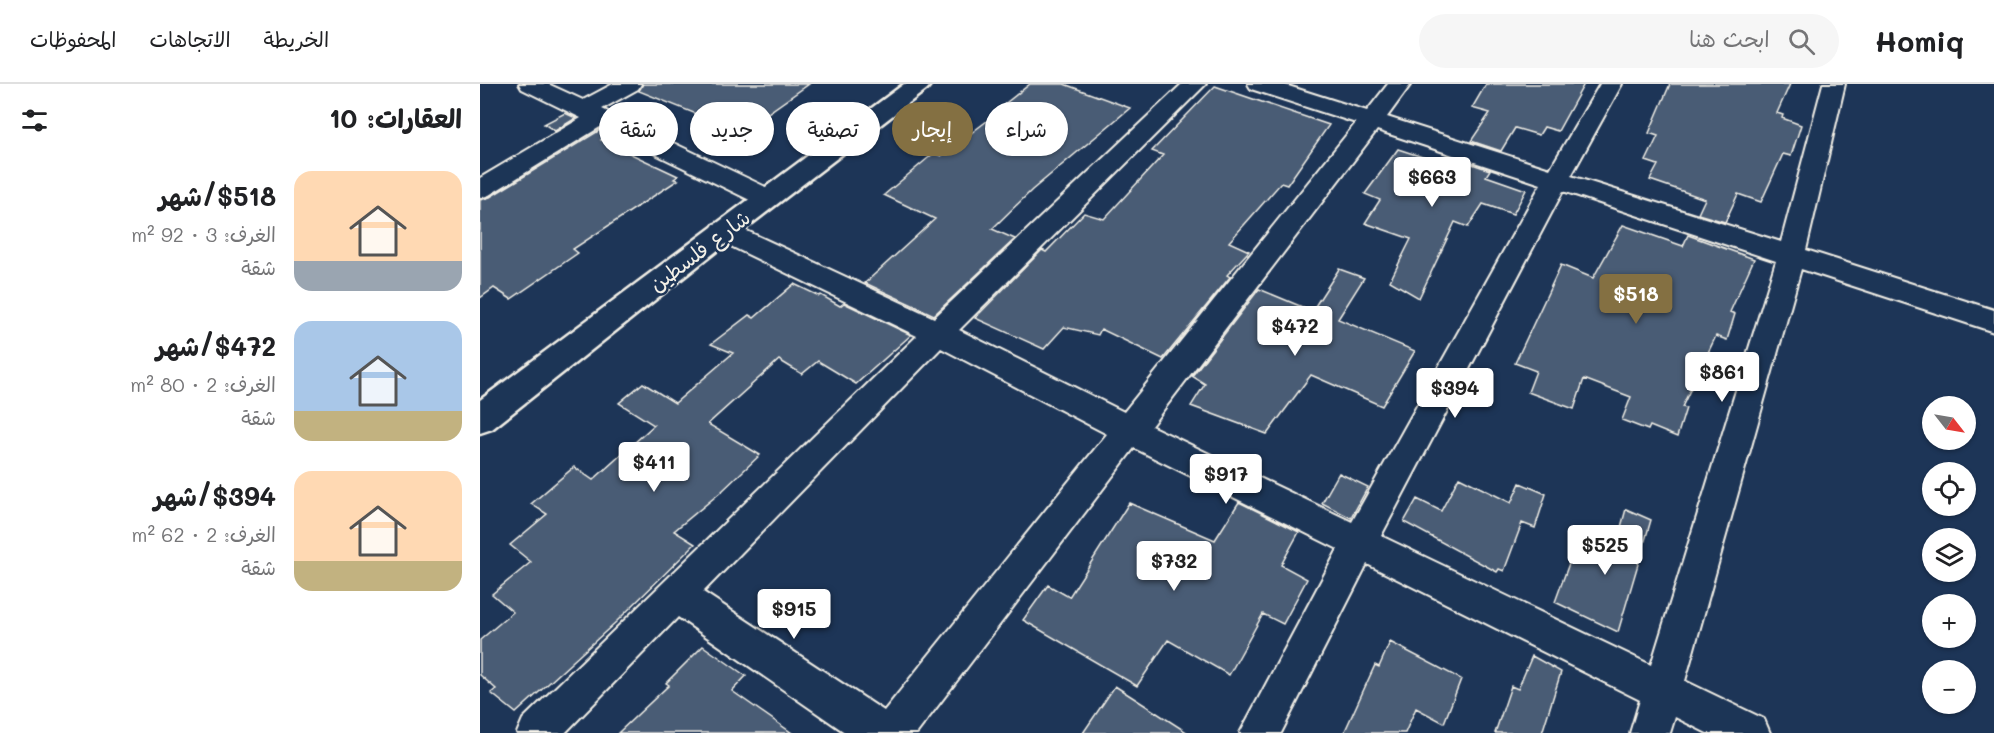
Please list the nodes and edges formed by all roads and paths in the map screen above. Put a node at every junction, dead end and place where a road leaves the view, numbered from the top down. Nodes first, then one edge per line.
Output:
1 (530, 84) edge
2 (630, 84) edge
3 (919, 84) edge
4 (1195, 84) edge
5 (1259, 84) edge
6 (1400, 84) edge
7 (1611, 84) edge
8 (1834, 84) edge
9 (592, 113) junction
10 (1372, 121) junction
11 (1556, 178) junction
12 (480, 189) edge
13 (767, 198) junction
14 (723, 231) junction
15 (1791, 255) junction
16 (1994, 321) edge
17 (938, 333) junction
18 (480, 419) edge
19 (1129, 430) junction
20 (1360, 541) junction
21 (675, 594) junction
22 (1662, 692) junction
23 (537, 733) edge
24 (881, 733) edge
25 (892, 733) edge
26 (1260, 733) edge
27 (1650, 733) edge
28 (1750, 733) edge

1 - 9 street
2 - 9 street
3 - 13 street, شارع فلسطين
4 - 17 street
5 - 10 street
6 - 10 street
7 - 11 street
8 - 15 street
9 - 12 street
9 - 13 street
10 - 11 street
10 - 19 street
11 - 15 street
11 - 20 street
13 - 14 street, شارع فلسطين
14 - 17 street
14 - 18 street, شارع فلسطين
15 - 16 street
15 - 22 street
17 - 19 street
17 - 21 street
19 - 20 street
19 - 25 street
20 - 22 street
20 - 26 street
21 - 23 street
21 - 24 street
22 - 27 street
22 - 28 street

